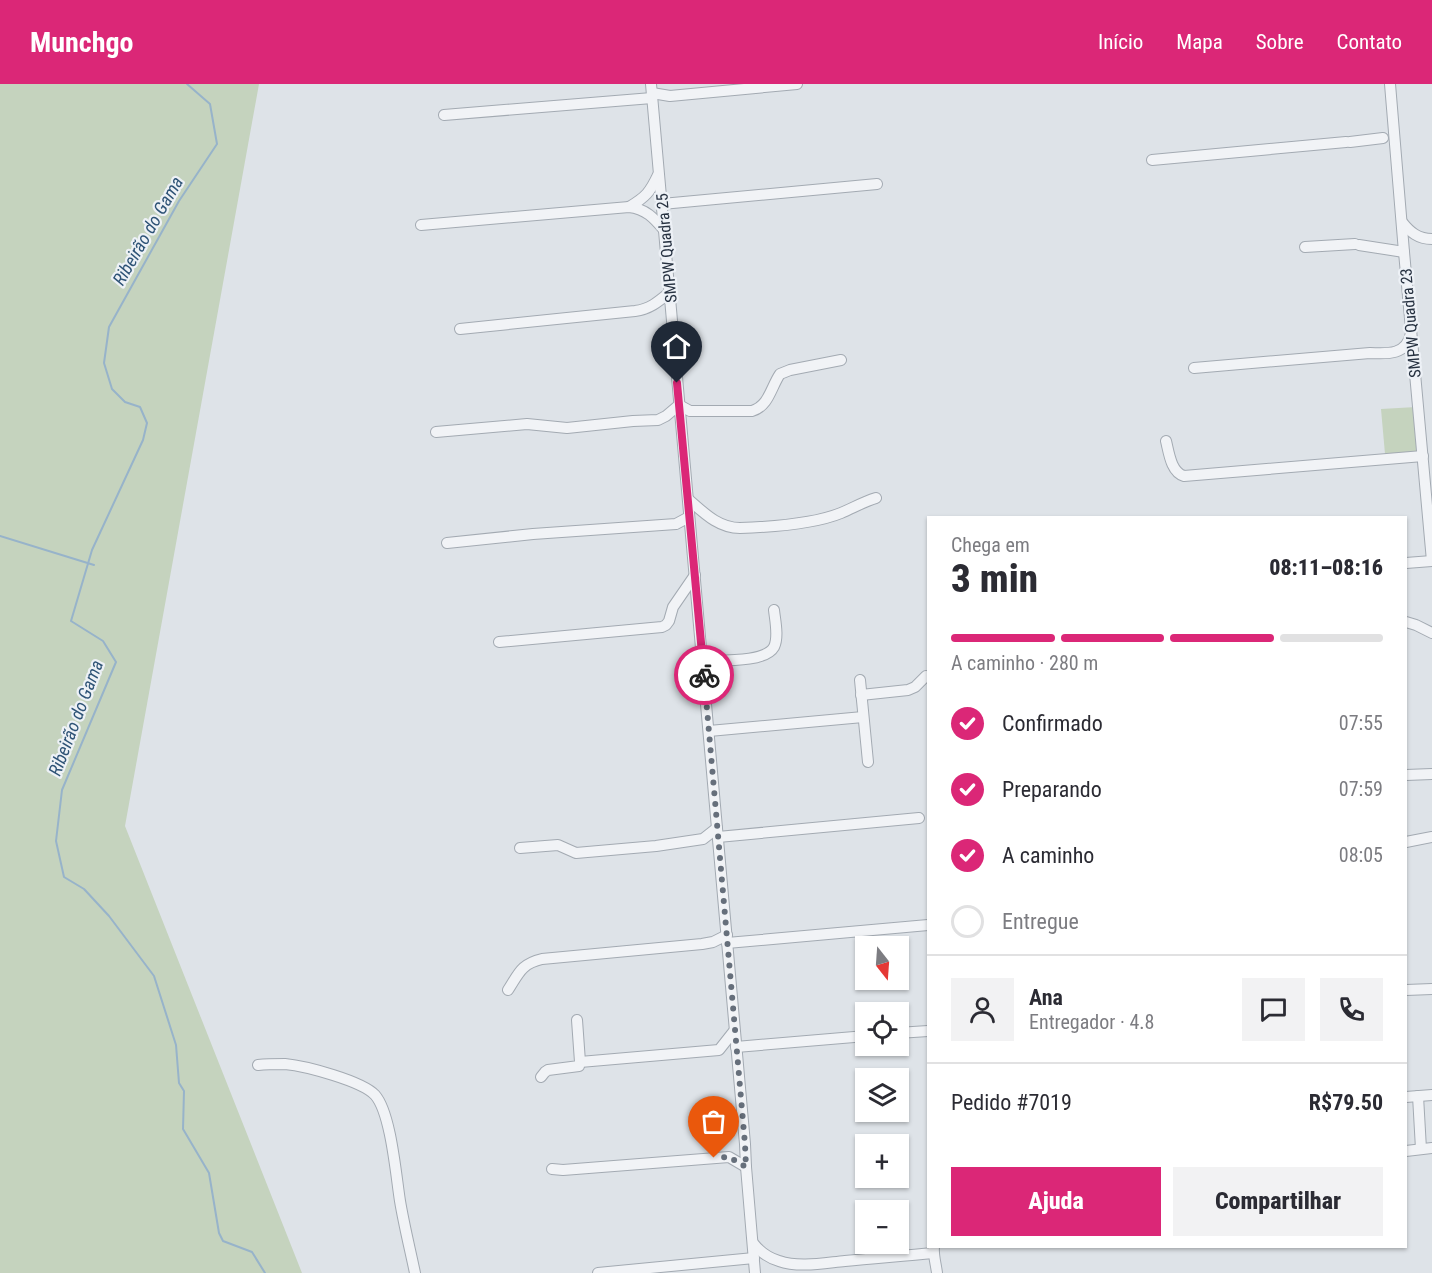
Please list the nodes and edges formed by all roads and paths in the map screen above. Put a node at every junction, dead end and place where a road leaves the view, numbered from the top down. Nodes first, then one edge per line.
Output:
1 (796, 84) edge
2 (1390, 84) edge
3 (652, 95) edge
4 (444, 115) dead end
5 (1394, 127) junction
6 (1383, 138) junction
7 (1395, 146) junction
8 (1152, 160) dead end
9 (659, 172) junction
10 (877, 184) dead end
11 (662, 204) junction
12 (629, 207) junction
13 (1402, 222) junction
14 (421, 225) dead end
15 (664, 230) junction
16 (1432, 239) edge
17 (1305, 247) dead end
18 (1404, 252) junction
19 (670, 292) junction
20 (460, 329) dead end
21 (1411, 330) junction
22 (1390, 353) junction
23 (841, 360) dead end
24 (1194, 368) dead end
25 (1414, 370) junction
26 (679, 405) junction
27 (658, 420) junction
28 (682, 430) junction
29 (436, 432) dead end
30 (1166, 441) dead end
31 (1426, 455) edge
32 (876, 498) dead end
33 (687, 499) junction
34 (713, 520) junction
35 (690, 523) junction
36 (1431, 542) edge
37 (447, 543) dead end
38 (1432, 561) edge
39 (1407, 563) edge
40 (695, 575) junction
41 (774, 610) dead end
42 (1407, 622) edge
43 (1432, 633) edge
44 (498, 642) dead end
45 (702, 662) junction
46 (926, 676) dead end
47 (860, 680) dead end
48 (861, 695) junction
49 (863, 717) junction
50 (708, 731) junction
51 (868, 762) dead end
52 (1432, 774) edge
53 (1407, 775) edge
54 (919, 818) dead end
55 (718, 837) junction
56 (1432, 837) edge
57 (703, 839) junction
58 (1407, 842) edge
59 (520, 848) dead end
60 (927, 925) edge
61 (727, 939) junction
62 (1432, 989) edge
63 (508, 990) dead end
64 (1407, 990) edge
65 (577, 1020) dead end
66 (734, 1031) junction
67 (927, 1031) edge
68 (909, 1032) edge
69 (855, 1037) edge
70 (736, 1047) junction
71 (719, 1050) junction
72 (580, 1062) junction
73 (258, 1065) dead end
74 (738, 1066) junction
75 (541, 1077) dead end
76 (1432, 1095) edge
77 (1418, 1096) junction
78 (1407, 1097) edge
79 (745, 1144) junction
80 (1426, 1149) edge
81 (1407, 1151) edge
82 (729, 1157) junction
83 (746, 1167) junction
84 (552, 1169) dead end
85 (753, 1243) junction
86 (934, 1250) edge
87 (754, 1258) junction
88 (415, 1273) edge
89 (598, 1273) edge
90 (755, 1273) edge
91 (937, 1273) edge

1 - 3 street
2 - 5 street, SMPW Quadra 23
3 - 4 street
3 - 9 street, SMPW Quadra 25
5 - 6 street
5 - 7 street, SMPW Quadra 23
6 - 7 street
6 - 8 street
7 - 13 street, SMPW Quadra 23
9 - 11 street, SMPW Quadra 25
9 - 12 street
10 - 11 street
11 - 15 street, SMPW Quadra 25
12 - 14 street
12 - 15 street
13 - 16 street
13 - 18 street, SMPW Quadra 23
15 - 19 street, SMPW Quadra 25
17 - 18 street
18 - 21 street, SMPW Quadra 23
19 - 20 street
19 - 26 street, SMPW Quadra 25
21 - 22 street
21 - 25 street, SMPW Quadra 23
22 - 24 street
22 - 25 street
23 - 26 street
25 - 31 street, SMPW Quadra 23
26 - 27 street
26 - 28 street, SMPW Quadra 25
27 - 28 street
27 - 29 street
28 - 33 street, SMPW Quadra 25
30 - 31 street
31 - 36 street, SMPW Quadra 23
32 - 34 street
33 - 34 street
33 - 35 street, SMPW Quadra 25
34 - 35 street
35 - 37 street
35 - 40 street, SMPW Quadra 25
36 - 38 street, SMPW Quadra 23
38 - 39 street
40 - 44 street
40 - 45 street, SMPW Quadra 25
41 - 45 street
42 - 43 street
45 - 50 street, SMPW Quadra 25
46 - 48 street
47 - 48 street
48 - 49 street
49 - 50 street
49 - 51 street
50 - 55 street, SMPW Quadra 25
52 - 53 street
54 - 55 street
55 - 57 street
55 - 57 street
55 - 61 street, SMPW Quadra 25
56 - 58 street
57 - 59 street
60 - 61 street
61 - 63 street
61 - 66 street, SMPW Quadra 25
62 - 64 street
65 - 72 street
66 - 70 street, SMPW Quadra 25
66 - 71 street
67 - 68 street
69 - 70 street
70 - 74 street, SMPW Quadra 25
71 - 72 street
71 - 74 street
72 - 75 street
73 - 88 street
74 - 79 street, SMPW Quadra 25
76 - 77 street
77 - 78 street
77 - 80 street
79 - 82 street
79 - 83 street, SMPW Quadra 25
80 - 81 street
82 - 83 street
82 - 84 street
83 - 85 street, SMPW Quadra 25
85 - 86 street
85 - 87 street, SMPW Quadra 25
86 - 91 street
87 - 89 street
87 - 90 street, SMPW Quadra 25

